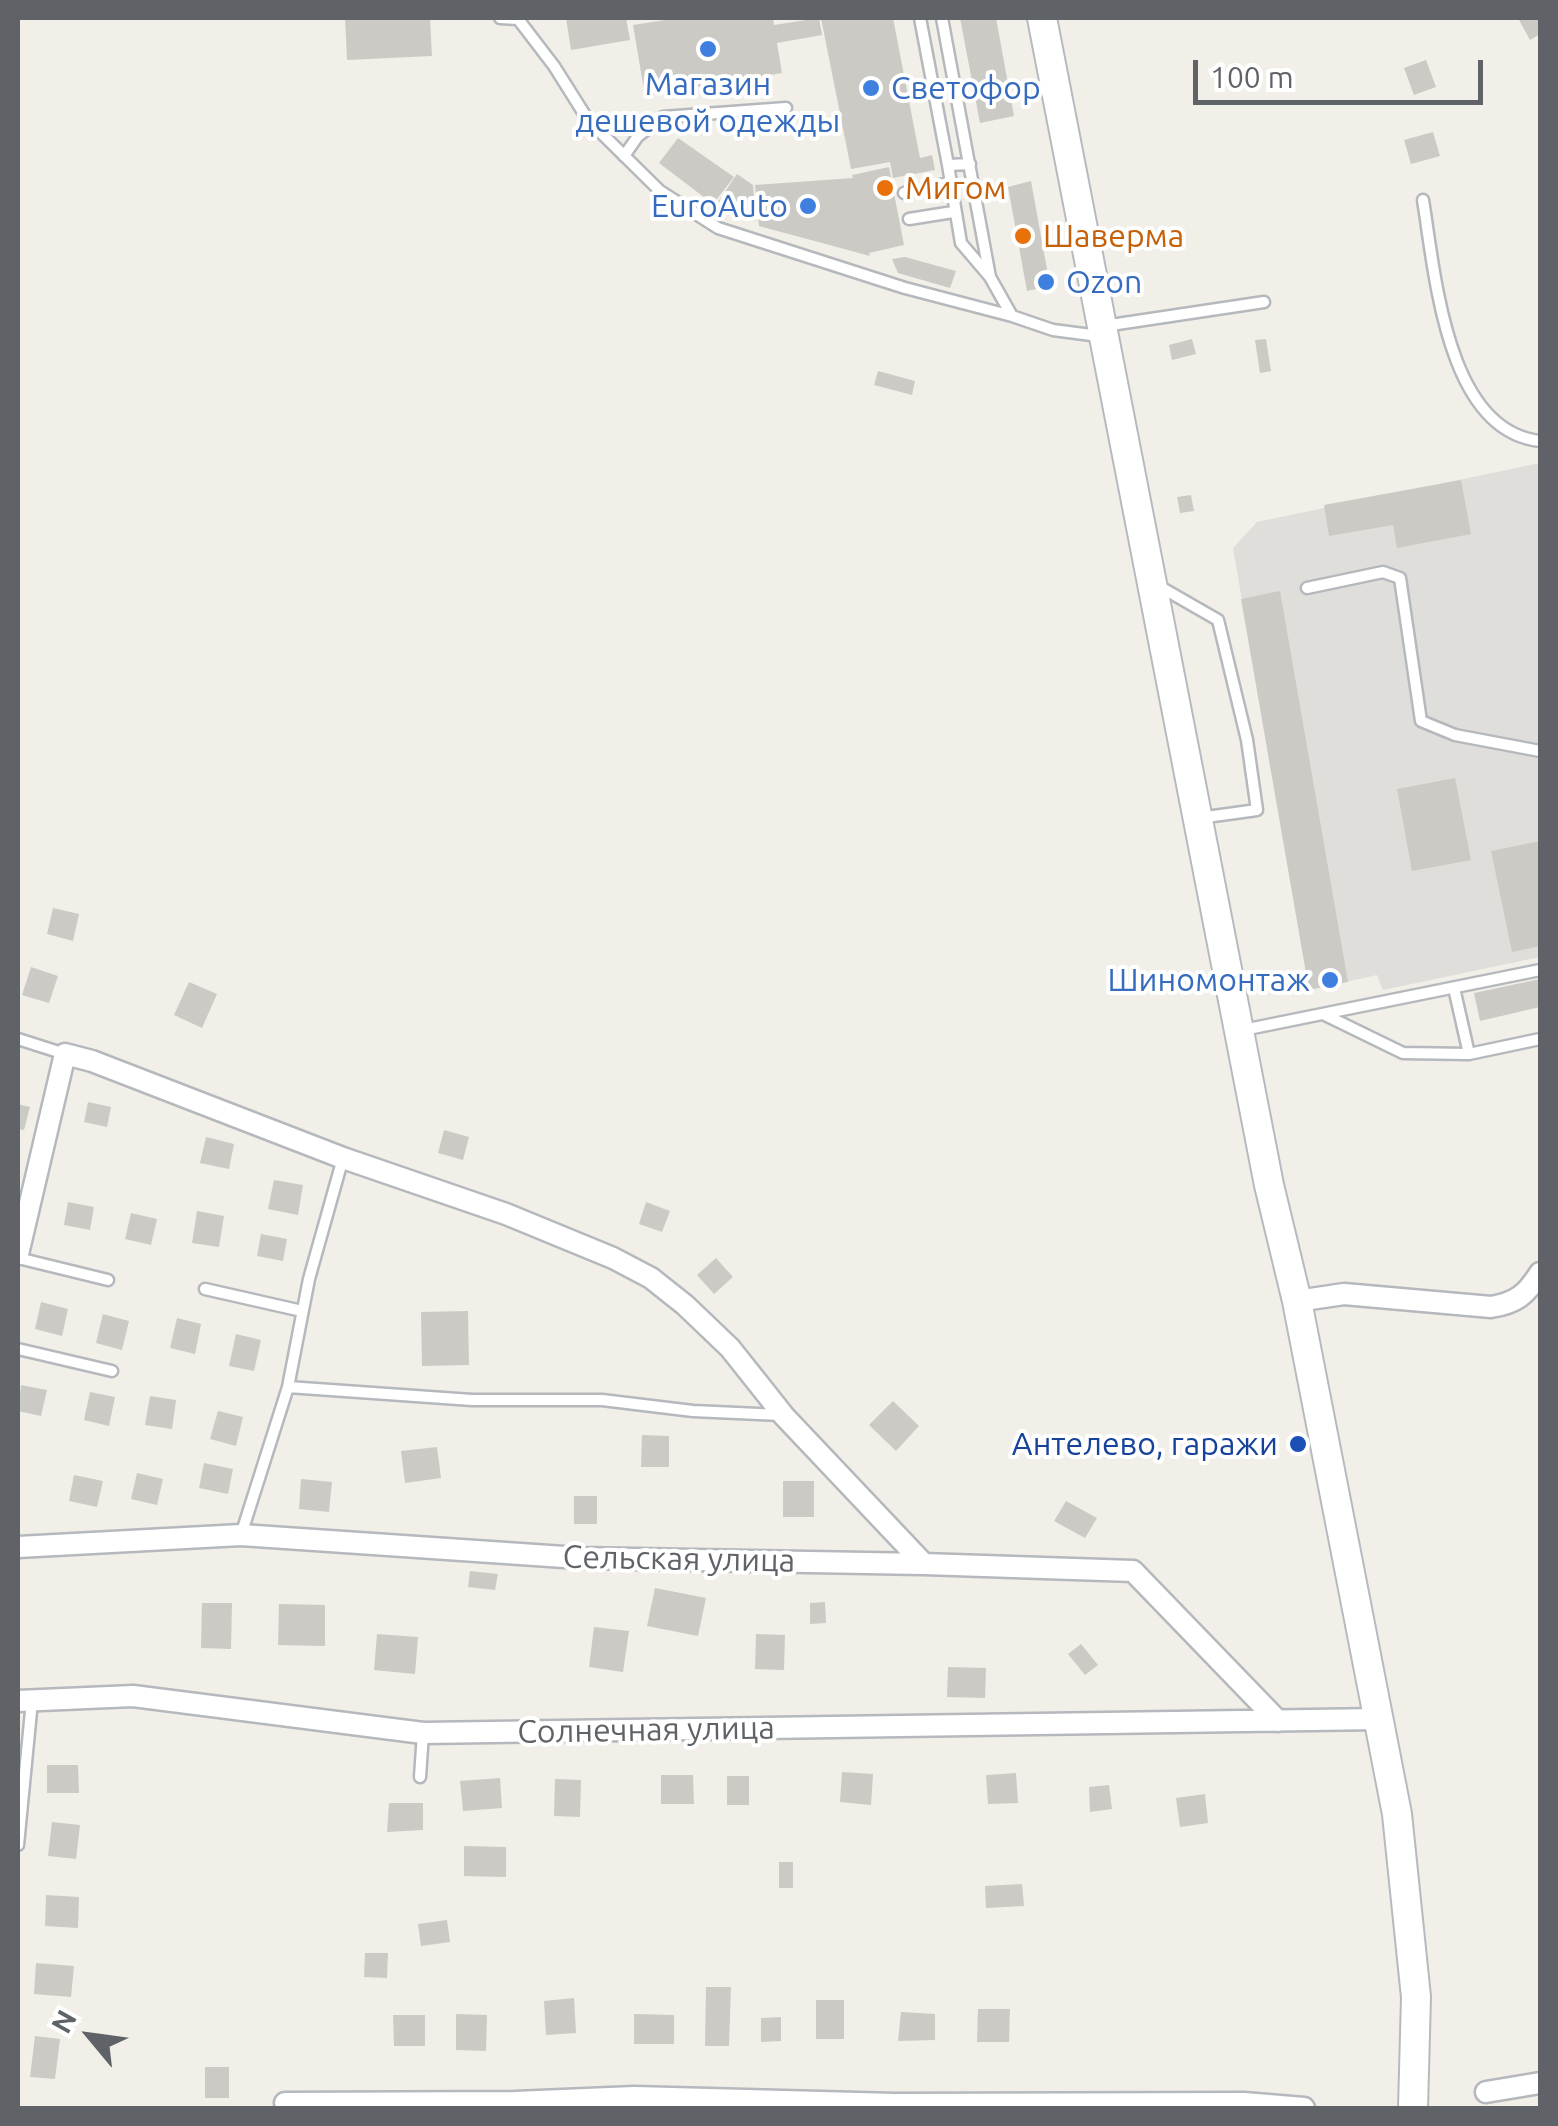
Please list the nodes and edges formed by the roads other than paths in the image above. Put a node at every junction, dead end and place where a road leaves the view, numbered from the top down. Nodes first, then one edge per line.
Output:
1 (500, 18) edge
2 (920, 18) edge
3 (942, 18) edge
4 (1042, 18) edge
5 (786, 108) dead end
6 (624, 156) junction
7 (970, 164) junction
8 (948, 165) junction
9 (949, 183) junction
10 (904, 193) dead end
11 (1422, 200) dead end
12 (953, 212) junction
13 (910, 219) dead end
14 (990, 277) junction
15 (1264, 302) dead end
16 (1012, 316) junction
17 (1104, 331) junction
18 (1540, 442) edge
19 (1152, 582) junction
20 (1307, 588) dead end
21 (1540, 752) edge
22 (1198, 818) junction
23 (1540, 970) edge
24 (1454, 988) junction
25 (1322, 1014) junction
26 (1239, 1030) junction
27 (18, 1038) edge
28 (1540, 1039) edge
29 (65, 1054) junction
30 (1468, 1054) junction
31 (343, 1158) junction
32 (18, 1256) edge
33 (1540, 1273) edge
34 (108, 1280) dead end
35 (205, 1289) dead end
36 (1297, 1301) junction
37 (302, 1310) junction
38 (18, 1349) edge
39 (112, 1371) dead end
40 (288, 1387) junction
41 (784, 1416) junction
42 (241, 1534) junction
43 (18, 1546) edge
44 (924, 1564) junction
45 (25, 1701) edge
46 (1379, 1719) junction
47 (1278, 1721) junction
48 (423, 1733) junction
49 (420, 1777) dead end
50 (18, 1845) edge
51 (1540, 2083) edge
52 (1486, 2092) dead end
53 (285, 2104) dead end
54 (1247, 2106) edge
55 (1304, 2108) edge
56 (1412, 2108) edge

1 - 6 lane
2 - 8 lane
3 - 7 lane
4 - 17 main road
5 - 6 lane
6 - 16 lane
7 - 8 lane
7 - 14 lane
8 - 9 lane
9 - 10 lane
9 - 12 lane
11 - 18 lane
12 - 13 lane
12 - 14 lane
14 - 16 lane
15 - 17 lane
16 - 17 lane
17 - 19 main road
19 - 22 main road
19 - 22 lane
20 - 21 lane
22 - 26 main road
23 - 24 lane
24 - 25 lane
24 - 30 lane
25 - 26 lane
25 - 30 lane
26 - 36 main road
27 - 29 lane
28 - 30 lane
29 - 31 street
29 - 32 street
31 - 37 lane
31 - 41 street
32 - 34 lane
33 - 36 street
35 - 37 lane
36 - 46 main road
37 - 40 lane
38 - 39 lane
40 - 41 lane
40 - 42 lane
41 - 44 street
42 - 43 street, Сельская улица
42 - 44 street, Сельская улица
44 - 47 street, Сельская улица
45 - 48 street, Солнечная улица
45 - 50 lane
46 - 47 street, Солнечная улица
46 - 56 main road
47 - 48 street, Солнечная улица
48 - 49 lane
51 - 52 street
53 - 54 street
54 - 55 street

